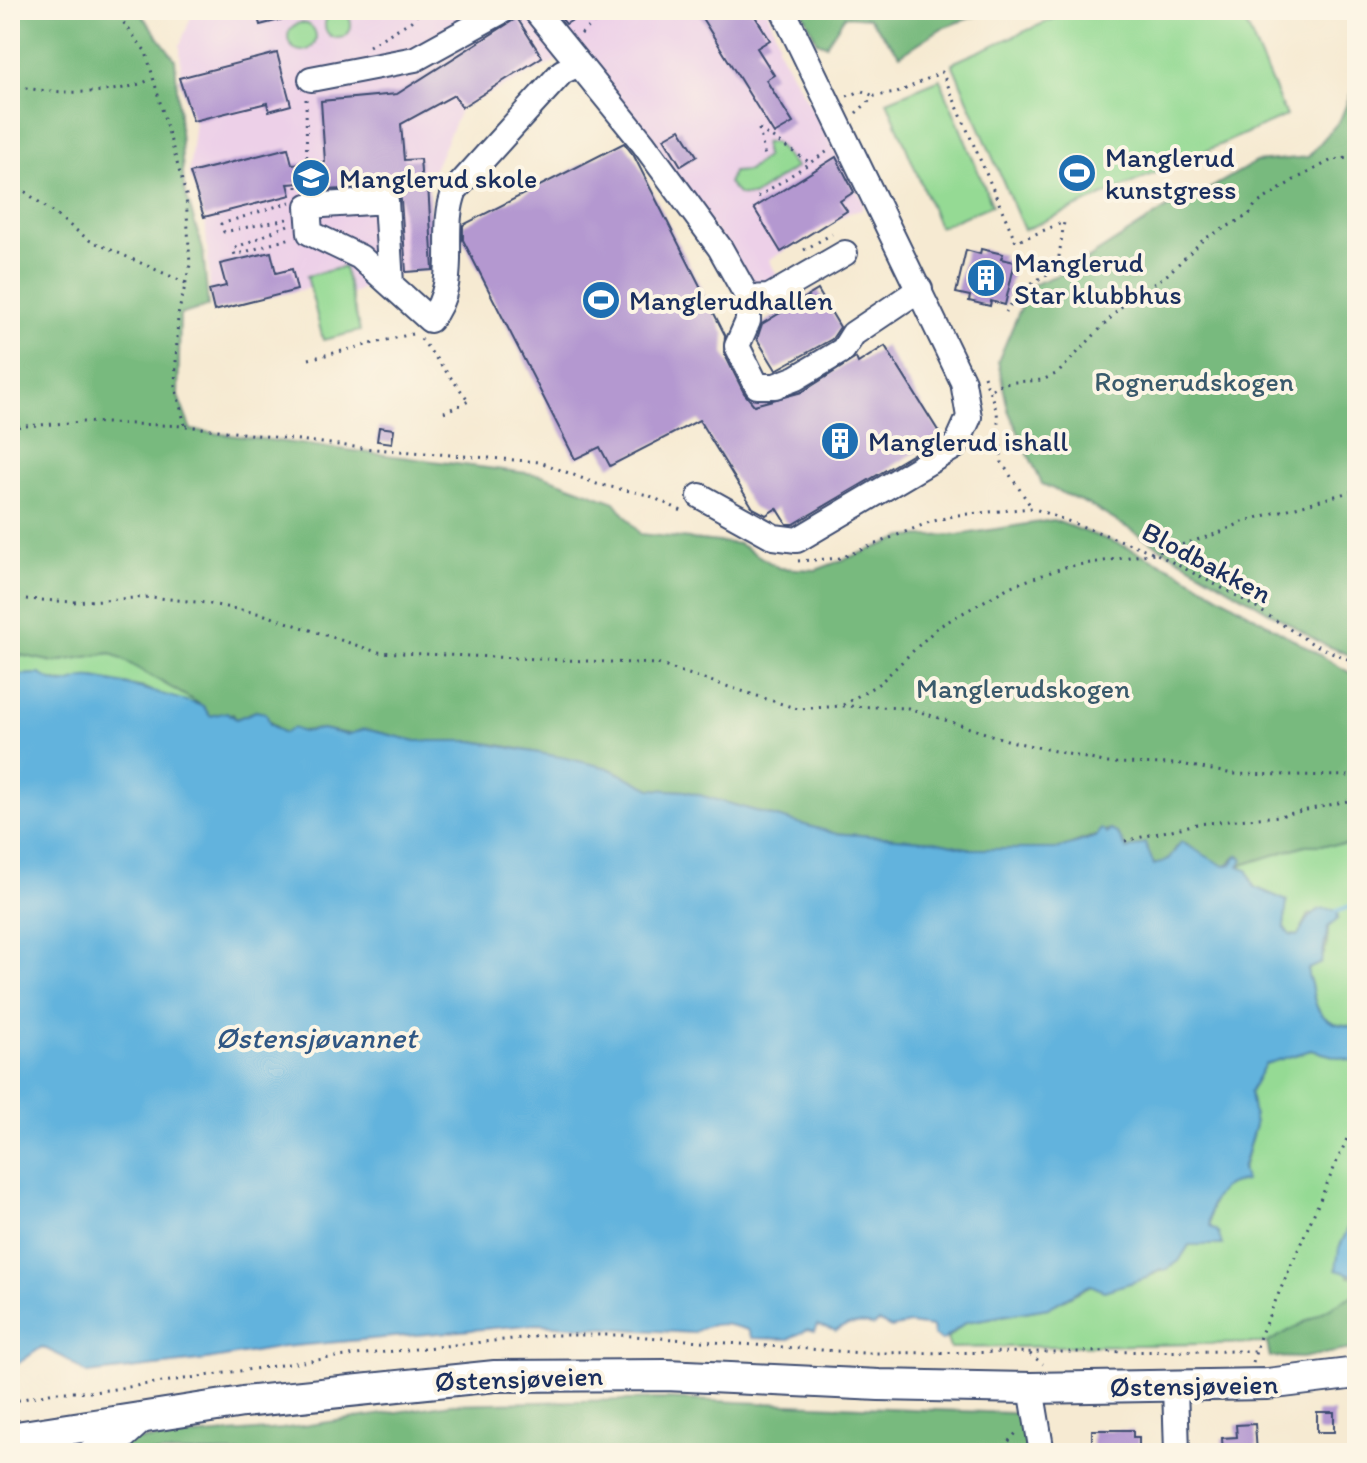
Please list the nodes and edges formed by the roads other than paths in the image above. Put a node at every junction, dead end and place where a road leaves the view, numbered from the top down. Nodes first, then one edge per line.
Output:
1 (504, 10) edge
2 (535, 10) edge
3 (783, 10) edge
4 (570, 56) junction
5 (311, 79) dead end
6 (845, 253) dead end
7 (391, 284) junction
8 (920, 289) junction
9 (748, 298) junction
10 (700, 496) dead end
11 (1357, 1373) edge
12 (1175, 1386) junction
13 (1032, 1401) junction
14 (147, 1416) junction
15 (10, 1438) edge
16 (88, 1453) edge
17 (1042, 1453) edge
18 (1177, 1453) edge

1 - 5 street
2 - 4 street
3 - 8 street
4 - 7 street
4 - 9 street
6 - 9 street
7 - 7 street
8 - 9 street
8 - 10 street
11 - 12 main road, Østensjøveien
12 - 13 main road, Østensjøveien
12 - 18 street
13 - 14 main road, Østensjøveien
13 - 17 street
14 - 15 main road, Østensjøveien
14 - 16 street

